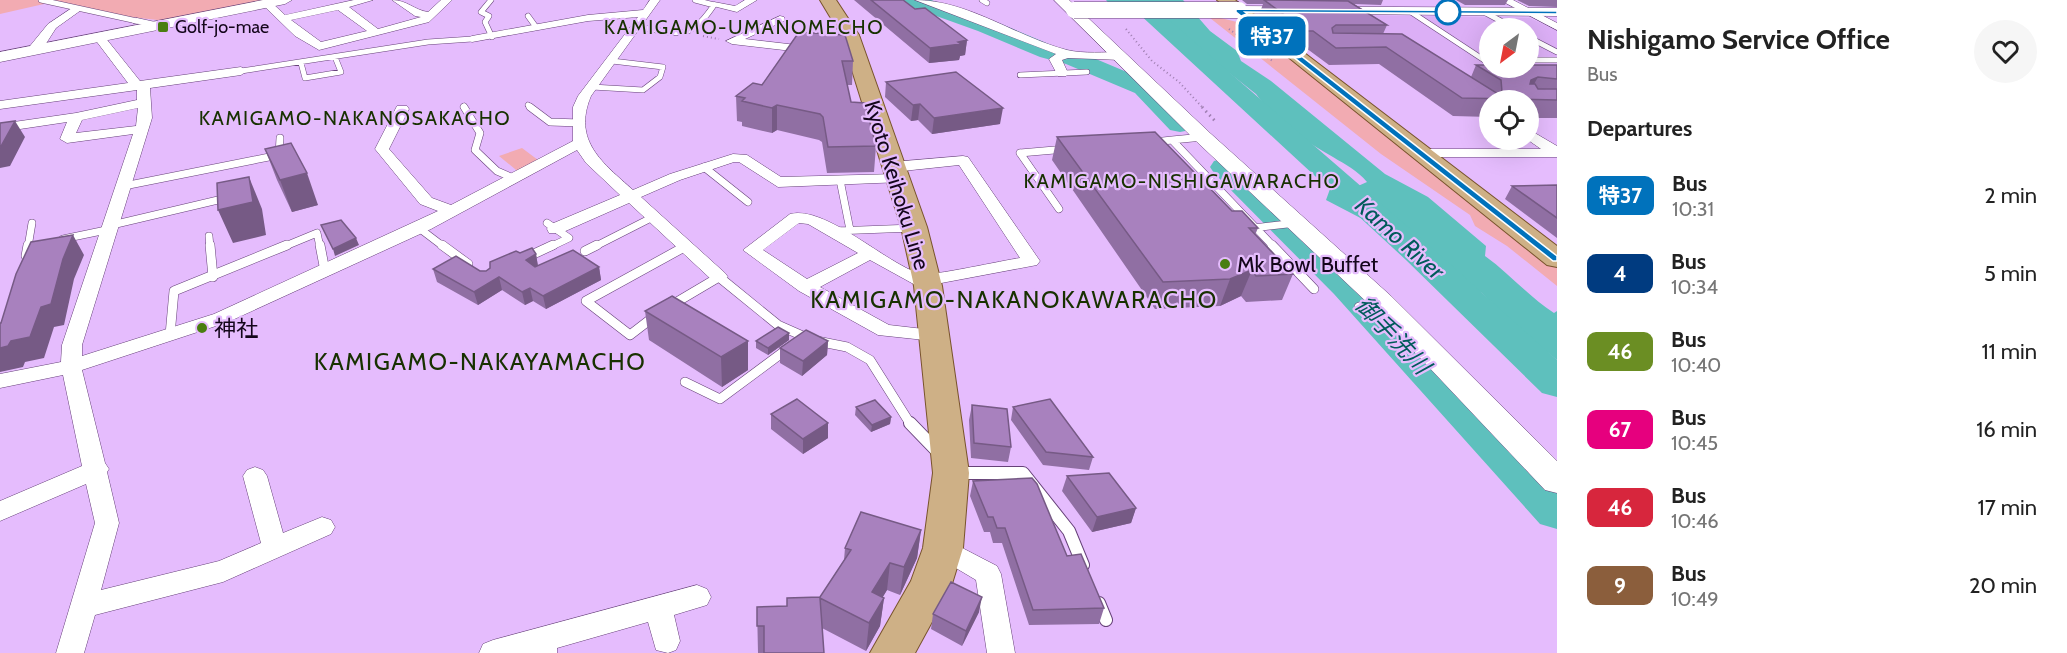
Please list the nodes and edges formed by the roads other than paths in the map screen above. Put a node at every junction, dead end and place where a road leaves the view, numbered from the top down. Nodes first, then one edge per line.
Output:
1 (41, 0) edge
2 (285, 0) edge
3 (368, 0) edge
4 (397, 0) edge
5 (447, 0) edge
6 (491, 0) edge
7 (695, 0) edge
8 (752, 0) edge
9 (828, 0) edge
10 (920, 0) edge
11 (1326, 0) edge
12 (1505, 0) edge
13 (267, 4) junction
14 (714, 5) junction
15 (1068, 5) edge
16 (1232, 5) edge
17 (340, 6) junction
18 (651, 6) edge
19 (80, 8) junction
20 (1343, 11) junction
21 (1411, 12) junction
22 (1484, 12) junction
23 (1528, 12) junction
24 (1557, 12) edge
25 (429, 15) junction
26 (528, 16) dead end
27 (1495, 18) edge
28 (282, 19) junction
29 (781, 20) dead end
30 (137, 21) joint
31 (1358, 21) edge
32 (163, 25) junction
33 (536, 27) junction
34 (636, 27) junction
35 (1557, 27) edge
36 (377, 33) junction
37 (492, 37) junction
38 (100, 38) junction
39 (804, 38) edge
40 (472, 39) joint
41 (1539, 43) edge
42 (779, 49) junction
43 (36, 50) junction
44 (814, 51) edge
45 (1557, 52) edge
46 (1122, 56) junction
47 (0, 57) edge
48 (334, 57) junction
49 (1061, 57) junction
50 (1479, 57) edge
51 (1539, 60) edge
52 (1557, 60) edge
53 (612, 61) junction
54 (301, 63) junction
55 (241, 71) joint
56 (1087, 72) dead end
57 (1062, 73) junction
58 (1020, 75) dead end
59 (139, 84) junction
60 (592, 87) junction
61 (145, 102) junction
62 (0, 105) edge
63 (528, 105) dead end
64 (464, 106) dead end
65 (402, 109) dead end
66 (76, 117) junction
67 (580, 123) junction
68 (0, 128) edge
69 (142, 129) junction
70 (280, 138) dead end
71 (1194, 138) junction
72 (1172, 140) junction
73 (1539, 141) edge
74 (580, 143) junction
75 (1077, 148) edge
76 (1154, 152) edge
77 (1424, 153) junction
78 (1557, 153) edge
79 (704, 167) junction
80 (895, 173) junction
81 (513, 178) junction
82 (840, 180) junction
83 (124, 186) junction
84 (629, 196) junction
85 (218, 200) edge
86 (748, 202) dead end
87 (1059, 209) dead end
88 (452, 211) junction
89 (653, 217) junction
90 (32, 223) dead end
91 (1298, 223) junction
92 (551, 226) joint
93 (111, 227) junction
94 (418, 228) junction
95 (914, 228) junction
96 (1256, 228) junction
97 (1246, 229) edge
98 (850, 230) junction
99 (831, 231) junction
100 (209, 236) dead end
101 (49, 242) edge
102 (38, 244) edge
103 (28, 246) junction
104 (686, 246) junction
105 (585, 250) dead end
106 (869, 254) junction
107 (26, 256) edge
108 (523, 259) edge
109 (1557, 259) edge
110 (325, 271) junction
111 (478, 272) edge
112 (213, 277) junction
113 (719, 277) junction
114 (927, 283) junction
115 (806, 287) junction
116 (1314, 289) dead end
117 (170, 335) junction
118 (934, 335) junction
119 (804, 337) junction
120 (71, 367) junction
121 (0, 381) edge
122 (685, 382) dead end
123 (950, 468) junction
124 (97, 469) junction
125 (255, 476) dead end
126 (1557, 481) edge
127 (0, 511) edge
128 (322, 527) dead end
129 (274, 548) junction
130 (944, 548) junction
131 (697, 597) dead end
132 (83, 606) junction
133 (658, 607) junction
134 (1106, 620) edge
135 (666, 641) dead end
136 (543, 646) edge
137 (70, 653) edge
138 (493, 653) edge
139 (892, 653) edge
140 (1001, 653) edge

1 - 19 lane
2 - 13 street
3 - 17 street
4 - 25 street
5 - 25 street
6 - 37 lane
7 - 14 lane
8 - 14 street
9 - 80 main road, Kyoto Keihoku Line
10 - 49 street
11 - 20 street
12 - 23 street
13 - 28 street
13 - 32 street
14 - 34 lane
15 - 16 street, bridge
15 - 46 street
16 - 20 street
16 - 77 main road
17 - 28 street
17 - 36 street
18 - 33 street
18 - 34 street
19 - 30 lane
19 - 43 street
20 - 21 street
20 - 31 street
21 - 22 street
21 - 50 lane
22 - 23 street
22 - 27 lane
23 - 24 street
23 - 35 street
25 - 36 street
26 - 33 lane
28 - 36 street
29 - 42 street
30 - 32 street
32 - 38 street
33 - 37 street
34 - 53 street
37 - 40 street
38 - 43 street
38 - 59 street
39 - 42 street
40 - 48 lane
41 - 45 lane
42 - 44 street
43 - 47 street
46 - 49 street
46 - 71 street
48 - 54 lane
48 - 54 lane
49 - 57 street
51 - 52 lane
53 - 60 street
53 - 60 lane
54 - 55 lane
55 - 59 street
56 - 57 lane
57 - 58 lane
59 - 61 street
59 - 62 street
60 - 67 street
61 - 66 street
61 - 69 street
63 - 67 lane
64 - 81 lane
65 - 88 street
66 - 68 street
66 - 69 street
67 - 74 street
69 - 83 street
70 - 83 lane
71 - 72 lane
71 - 91 street
72 - 76 lane
72 - 96 lane
73 - 78 street
74 - 81 street
74 - 84 street
75 - 87 lane
77 - 78 street
77 - 109 main road
79 - 82 street
79 - 84 street
79 - 86 lane
80 - 82 street
80 - 95 main road, Kyoto Keihoku Line
80 - 114 street
81 - 88 street
82 - 98 lane
83 - 93 street
84 - 89 street
84 - 92 street
85 - 93 lane
88 - 94 street
89 - 104 street
89 - 105 lane
90 - 103 lane
91 - 96 lane
91 - 126 street
92 - 108 lane
93 - 101 lane
93 - 120 street
94 - 110 street
94 - 111 lane
95 - 98 lane
95 - 114 main road, Kyoto Keihoku Line
96 - 97 lane
96 - 116 lane
98 - 99 lane
99 - 106 street
99 - 115 street
100 - 112 lane
102 - 103 lane
103 - 107 lane
104 - 113 street
104 - 113 lane
106 - 114 street
106 - 115 street
110 - 112 lane
110 - 117 street
112 - 117 lane
113 - 119 lane
114 - 118 main road, Kyoto Keihoku Line
115 - 118 street
117 - 120 street
118 - 123 main road, Kyoto Keihoku Line
119 - 122 lane
119 - 123 lane
120 - 121 street
120 - 124 street
123 - 130 main road, Kyoto Keihoku Line
123 - 134 lane
124 - 127 street
124 - 132 street
125 - 129 street
128 - 129 street
129 - 132 street
130 - 139 main road, Kyoto Keihoku Line
130 - 140 street
131 - 133 street
132 - 137 street
133 - 135 street
133 - 136 street
136 - 138 street

